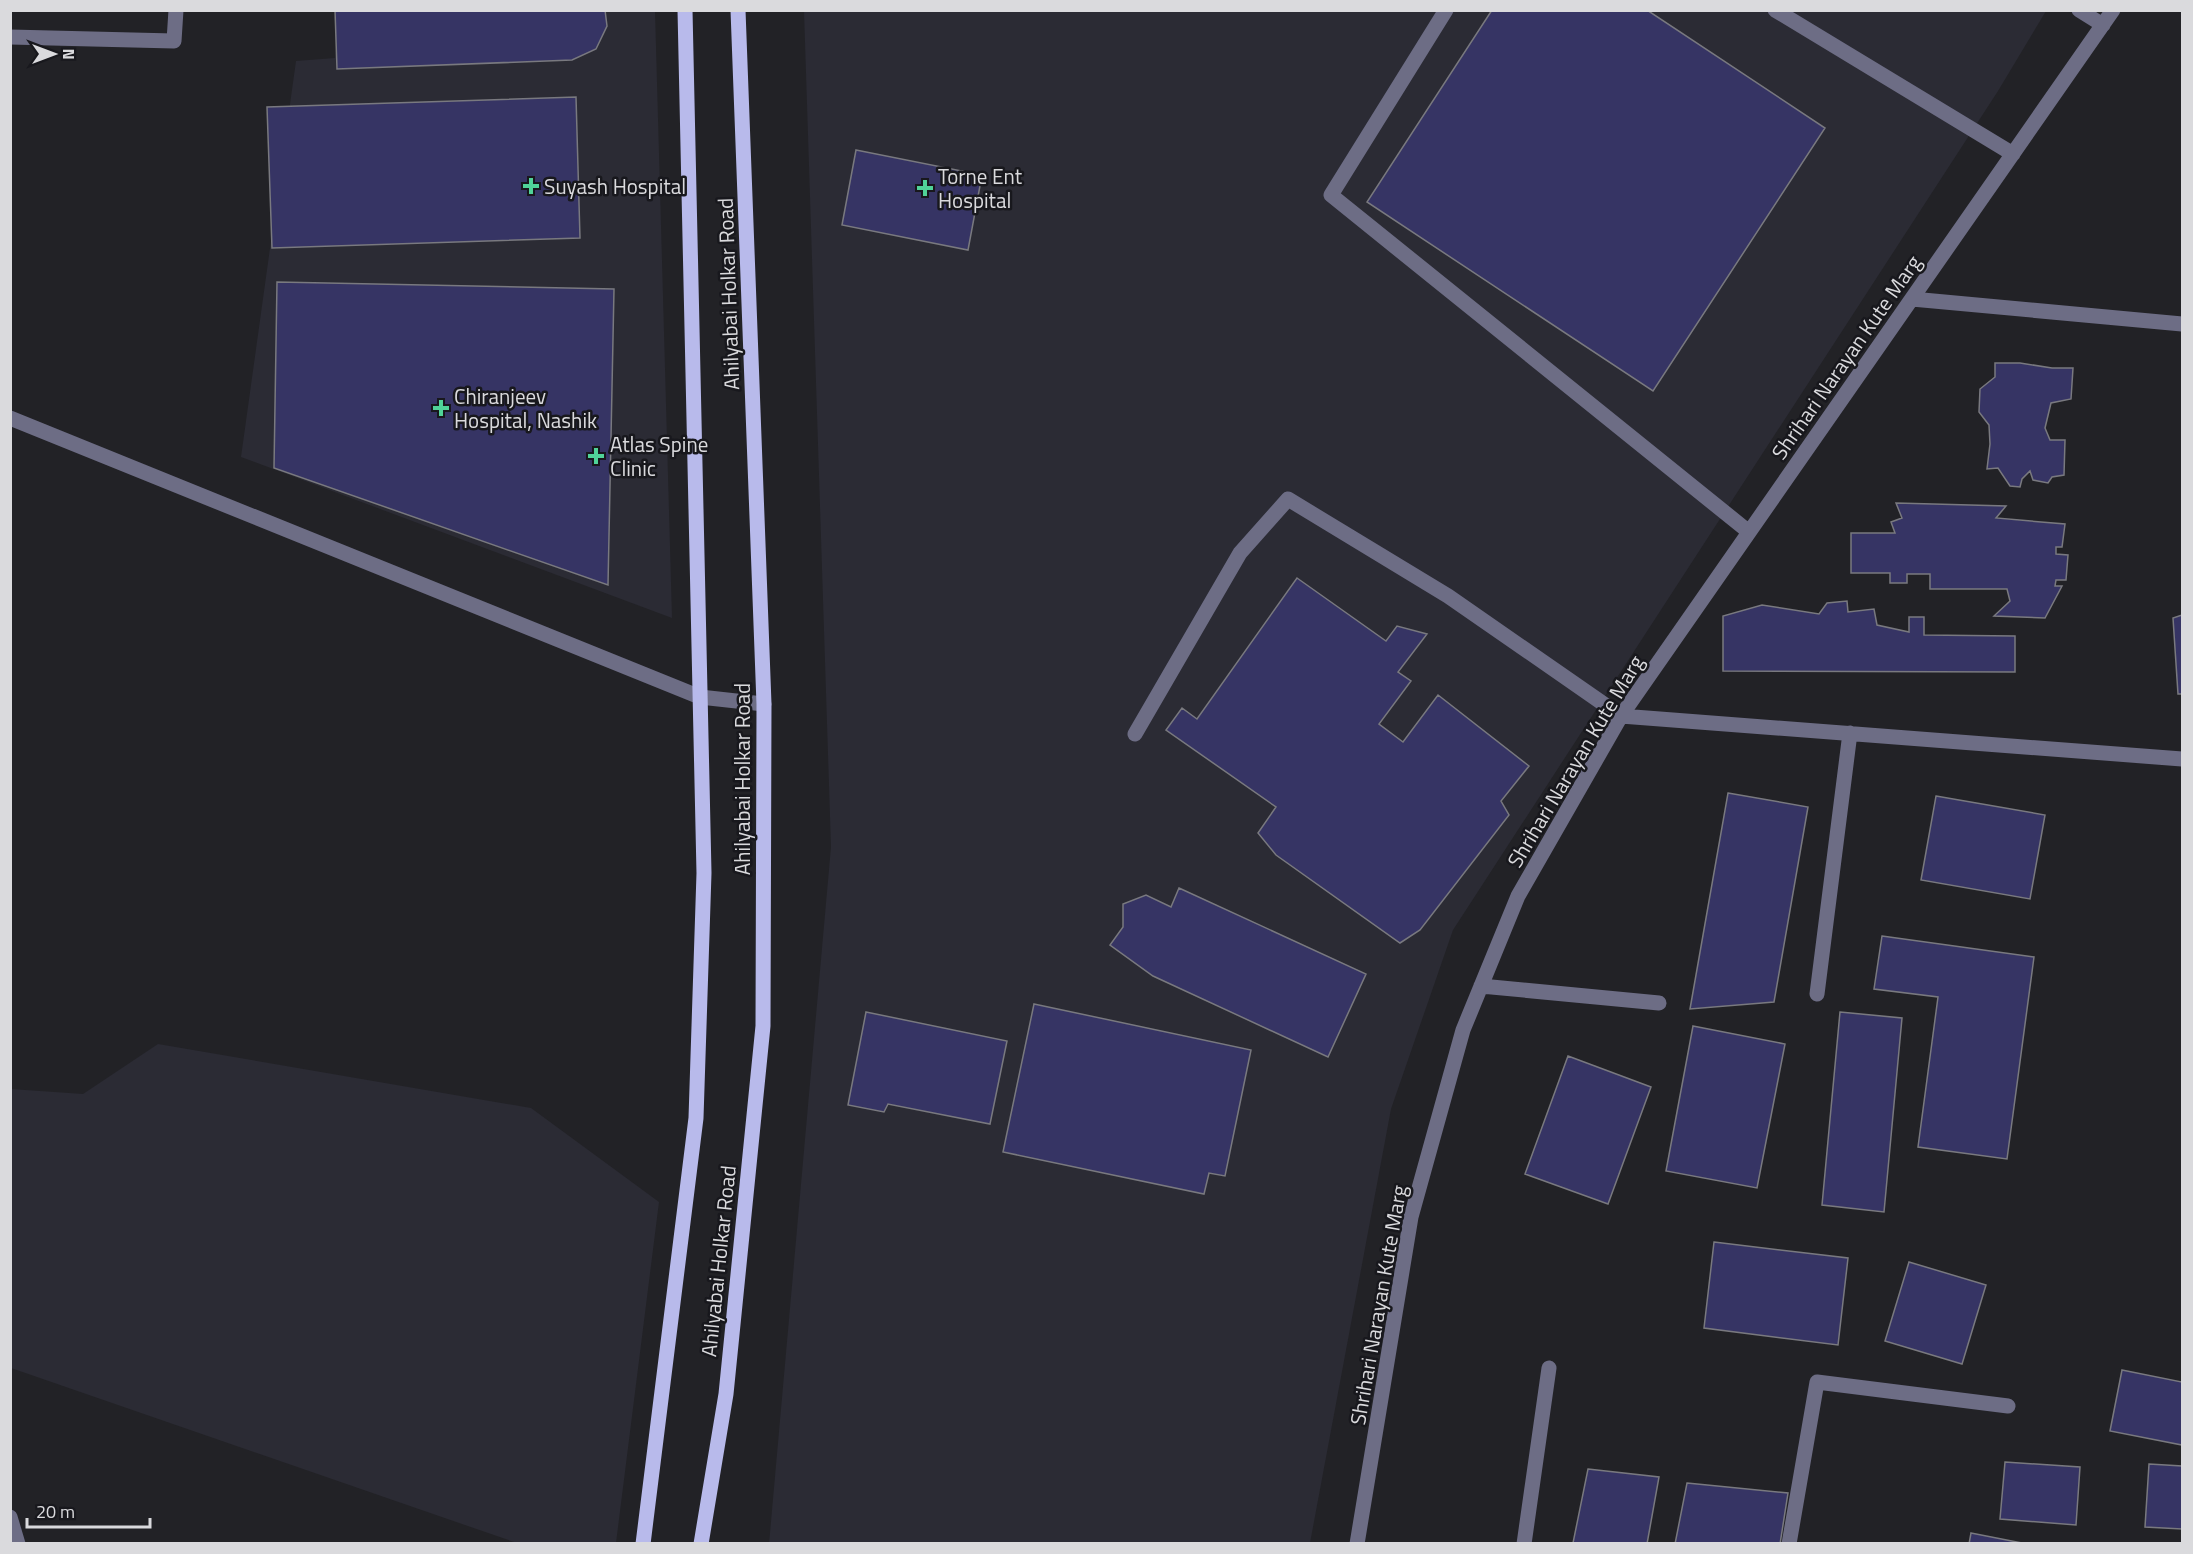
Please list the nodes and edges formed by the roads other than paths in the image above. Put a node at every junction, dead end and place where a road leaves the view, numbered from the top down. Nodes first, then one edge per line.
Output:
1 (176, 10) edge
2 (685, 10) edge
3 (738, 10) edge
4 (1446, 10) edge
5 (1775, 10) edge
6 (2079, 10) edge
7 (2113, 10) edge
8 (2103, 25) junction
9 (10, 37) edge
10 (2013, 154) junction
11 (1912, 299) junction
12 (2182, 324) edge
13 (10, 418) edge
14 (1749, 532) junction
15 (700, 697) junction
16 (764, 705) junction
17 (1621, 716) junction
18 (1135, 734) dead end
19 (1850, 734) junction
20 (2182, 759) edge
21 (1481, 986) junction
22 (1817, 994) dead end
23 (1659, 1003) dead end
24 (1549, 1368) dead end
25 (2008, 1406) dead end
26 (10, 1518) edge
27 (18, 1544) edge
28 (643, 1544) edge
29 (702, 1544) edge
30 (1357, 1544) edge
31 (1524, 1544) edge
32 (1789, 1544) edge

1 - 9 street
2 - 15 main road, Ahilyabai Holkar Road
3 - 16 main road, Ahilyabai Holkar Road
4 - 14 street
5 - 10 street
6 - 8 street
7 - 8 street, Shrihari Narayan Kute Marg
8 - 10 street, Shrihari Narayan Kute Marg
10 - 11 street, Shrihari Narayan Kute Marg
11 - 12 street
11 - 14 street, Shrihari Narayan Kute Marg
13 - 15 street
14 - 17 street, Shrihari Narayan Kute Marg
15 - 16 street
15 - 28 main road, Ahilyabai Holkar Road
16 - 29 main road, Ahilyabai Holkar Road
17 - 18 street
17 - 19 street
17 - 21 street, Shrihari Narayan Kute Marg
19 - 20 street
19 - 22 street
21 - 23 street
21 - 30 street, Shrihari Narayan Kute Marg
24 - 31 street
25 - 32 street
26 - 27 street

